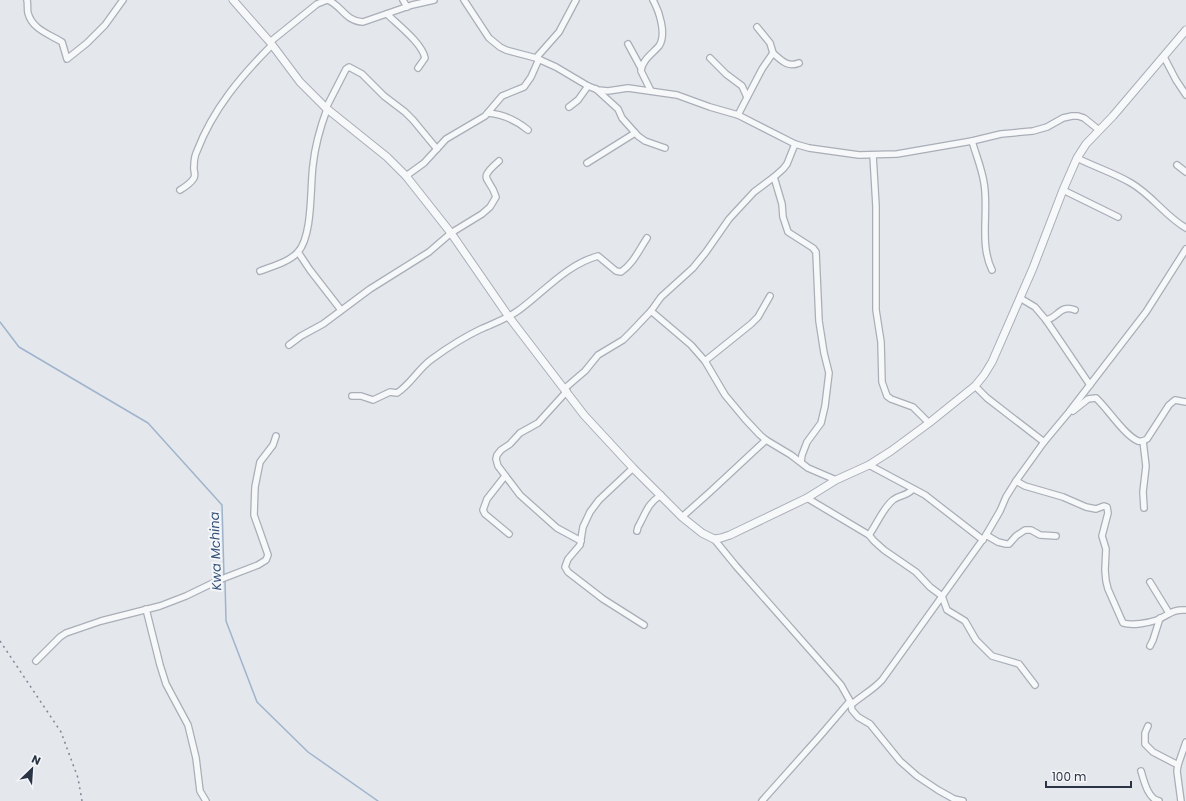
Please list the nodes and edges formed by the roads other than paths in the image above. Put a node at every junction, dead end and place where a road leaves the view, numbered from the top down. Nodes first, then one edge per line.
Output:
1 (27, 0) edge
2 (122, 0) edge
3 (233, 0) edge
4 (327, 0) edge
5 (403, 0) edge
6 (434, 0) edge
7 (464, 0) edge
8 (576, 0) edge
9 (653, 0) edge
10 (407, 7) junction
11 (387, 14) junction
12 (757, 27) dead end
13 (1186, 30) edge
14 (271, 43) junction
15 (628, 44) dead end
16 (773, 53) junction
17 (1164, 57) junction
18 (710, 58) dead end
19 (537, 59) junction
20 (799, 63) dead end
21 (418, 68) dead end
22 (641, 68) junction
23 (588, 86) junction
24 (596, 89) junction
25 (651, 91) junction
26 (1186, 95) edge
27 (747, 97) junction
28 (569, 107) dead end
29 (326, 109) junction
30 (488, 113) junction
31 (738, 115) junction
32 (528, 130) dead end
33 (1099, 130) junction
34 (635, 133) junction
35 (972, 141) junction
36 (795, 144) junction
37 (665, 148) dead end
38 (437, 149) junction
39 (874, 156) junction
40 (1077, 158) junction
41 (499, 161) dead end
42 (587, 163) dead end
43 (1177, 165) dead end
44 (1186, 172) edge
45 (406, 176) junction
46 (774, 177) junction
47 (180, 190) dead end
48 (1063, 190) junction
49 (1118, 217) dead end
50 (1186, 228) edge
51 (451, 233) junction
52 (647, 238) dead end
53 (1186, 249) edge
54 (298, 252) junction
55 (992, 270) dead end
56 (260, 271) dead end
57 (770, 296) dead end
58 (1020, 298) junction
59 (341, 310) junction
60 (1075, 310) dead end
61 (651, 312) junction
62 (509, 317) junction
63 (1046, 320) junction
64 (289, 345) dead end
65 (705, 361) junction
66 (1090, 385) junction
67 (975, 386) junction
68 (566, 390) junction
69 (352, 396) dead end
70 (1186, 402) edge
71 (1069, 412) junction
72 (929, 423) junction
73 (276, 436) dead end
74 (766, 440) junction
75 (1143, 441) junction
76 (1044, 442) junction
77 (801, 462) junction
78 (869, 465) junction
79 (634, 468) junction
80 (505, 476) junction
81 (836, 480) junction
82 (1016, 481) junction
83 (913, 489) junction
84 (661, 495) junction
85 (807, 498) junction
86 (1144, 508) dead end
87 (682, 517) junction
88 (637, 531) dead end
89 (509, 534) dead end
90 (869, 535) junction
91 (1056, 536) dead end
92 (985, 538) junction
93 (714, 539) junction
94 (581, 542) junction
95 (1150, 582) dead end
96 (942, 596) junction
97 (146, 609) junction
98 (1186, 610) edge
99 (1169, 613) junction
100 (1160, 618) junction
101 (644, 625) dead end
102 (1150, 646) dead end
103 (36, 661) dead end
104 (1035, 685) dead end
105 (850, 703) junction
106 (1148, 726) dead end
107 (1186, 742) edge
108 (1178, 765) junction
109 (1141, 771) dead end
110 (206, 801) edge
111 (762, 801) edge
112 (963, 801) edge
113 (1159, 801) edge
114 (1181, 801) edge

1 - 2 street
3 - 14 street
4 - 11 street
4 - 14 street
5 - 10 street
6 - 10 street
7 - 19 street
8 - 19 street
9 - 22 street
10 - 11 street
11 - 21 street
12 - 16 street
13 - 17 street
14 - 29 street
14 - 47 street
15 - 22 street
16 - 20 street
16 - 27 street
17 - 26 street
17 - 33 street
18 - 27 street
19 - 23 street
19 - 30 street
22 - 25 street
23 - 24 street
23 - 28 street
24 - 25 street
24 - 34 street
25 - 31 street
27 - 31 street
29 - 38 street
29 - 45 street
29 - 54 street
30 - 32 street
30 - 38 street
31 - 36 street
33 - 35 street
33 - 40 street
34 - 37 street
34 - 42 street
35 - 39 street
35 - 55 street
36 - 39 street
36 - 46 street
38 - 45 street
39 - 72 street
40 - 48 street
40 - 50 street
41 - 51 street
43 - 44 street
45 - 51 street
46 - 61 street
46 - 77 street
48 - 49 street
48 - 58 street
51 - 59 street
51 - 62 street
52 - 62 street
53 - 66 street
54 - 56 street
54 - 59 street
57 - 65 street
58 - 63 street
58 - 67 street
59 - 64 street
60 - 63 street
61 - 65 street
61 - 68 street
62 - 68 street
62 - 69 street
63 - 66 street
65 - 74 street
66 - 71 street
67 - 72 street
67 - 76 street
68 - 79 street
68 - 80 street
70 - 75 street
71 - 75 street
71 - 76 street
72 - 78 street
73 - 97 street
74 - 77 street
74 - 87 street
75 - 86 street
76 - 82 street
77 - 81 street
78 - 81 street
78 - 83 street
79 - 84 street
79 - 94 street
80 - 89 street
80 - 94 street
81 - 85 street
82 - 92 street
82 - 100 street
83 - 90 street
83 - 92 street
84 - 87 street
84 - 88 street
85 - 90 street
85 - 93 street
87 - 93 street
90 - 96 street
91 - 92 street
92 - 96 street
93 - 105 street
94 - 101 street
95 - 99 street
96 - 104 street
96 - 105 street
97 - 103 street
97 - 110 street
98 - 99 street
99 - 100 street
100 - 102 street
105 - 111 street
105 - 112 street
106 - 108 street
107 - 108 street
108 - 114 street
109 - 113 street

